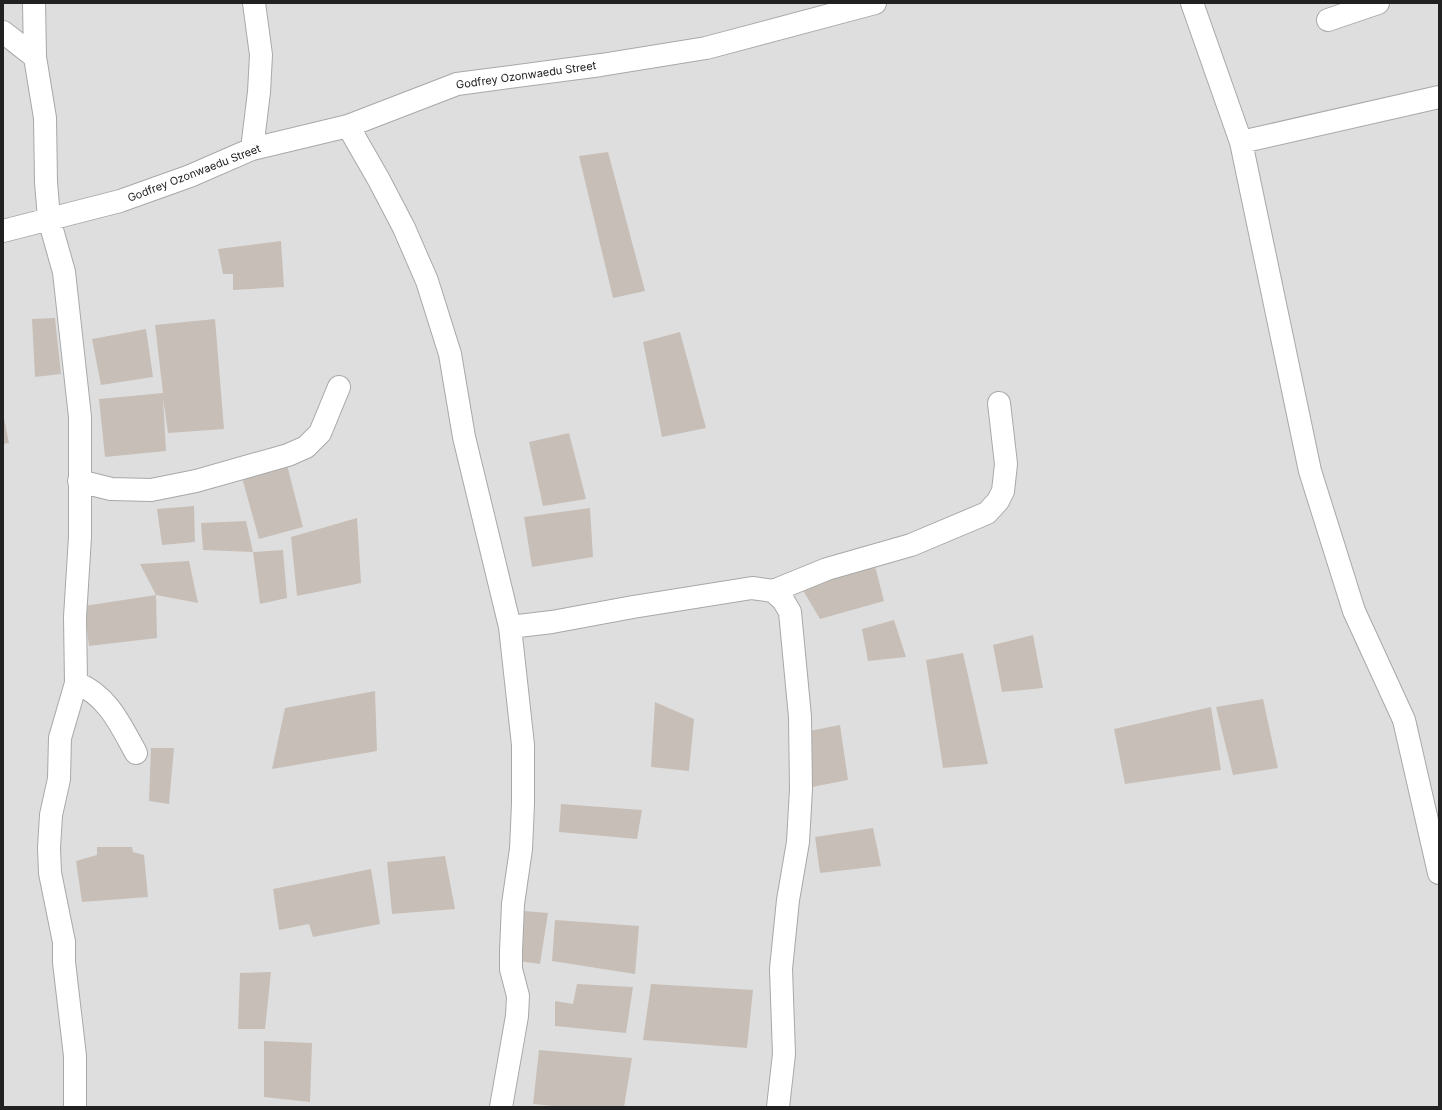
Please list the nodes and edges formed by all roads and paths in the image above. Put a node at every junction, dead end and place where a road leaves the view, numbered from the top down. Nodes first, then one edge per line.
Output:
1 (34, 3) edge
2 (254, 3) edge
3 (875, 3) edge
4 (1192, 3) edge
5 (1378, 3) edge
6 (1328, 20) dead end
7 (3, 32) edge
8 (35, 57) junction
9 (1439, 97) edge
10 (348, 126) junction
11 (1241, 142) junction
12 (252, 149) junction
13 (49, 219) junction
14 (3, 230) edge
15 (339, 387) dead end
16 (999, 403) dead end
17 (79, 482) junction
18 (773, 591) junction
19 (510, 627) junction
20 (76, 683) junction
21 (136, 754) dead end
22 (1439, 873) edge
23 (75, 1107) edge
24 (501, 1107) edge
25 (778, 1107) edge

1 - 8 street
2 - 12 street
3 - 10 street, Godfrey Ozonwaedu Street
4 - 11 street
5 - 6 street
7 - 8 street
8 - 13 street
9 - 11 street
10 - 12 street, Godfrey Ozonwaedu Street
10 - 19 street
11 - 22 street
12 - 13 street, Godfrey Ozonwaedu Street
13 - 14 street, Godfrey Ozonwaedu Street
13 - 17 street
15 - 17 street
16 - 18 street
17 - 20 street
18 - 19 street
18 - 25 street
19 - 24 street
20 - 21 street
20 - 23 street

